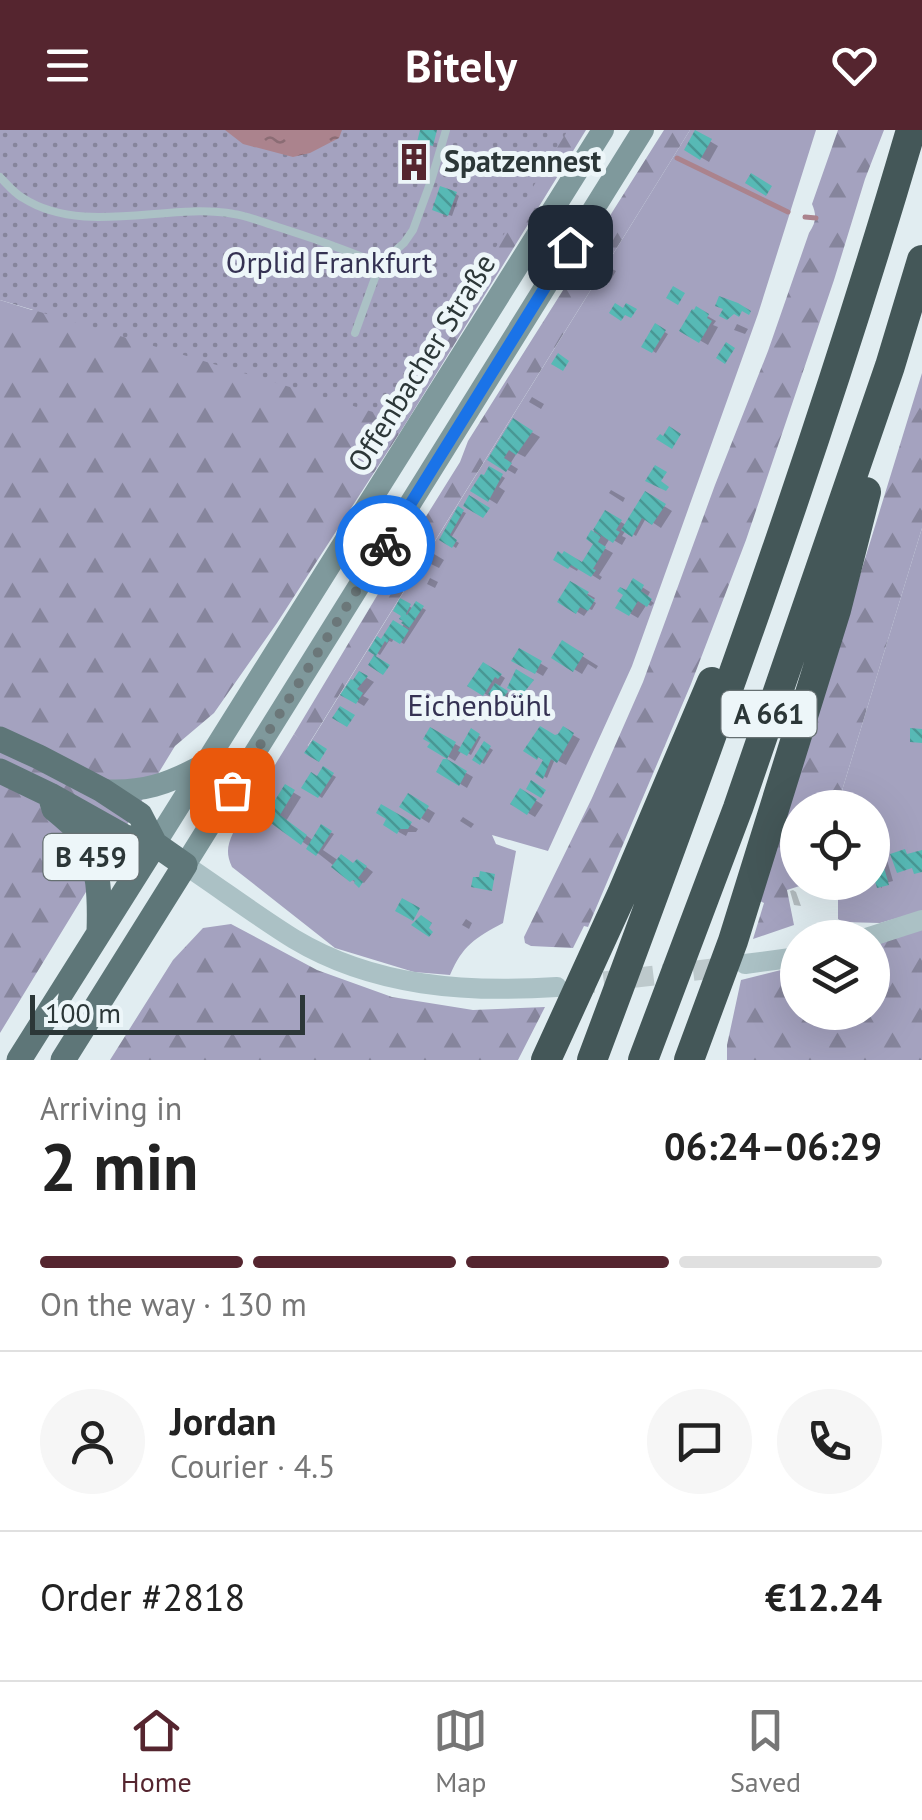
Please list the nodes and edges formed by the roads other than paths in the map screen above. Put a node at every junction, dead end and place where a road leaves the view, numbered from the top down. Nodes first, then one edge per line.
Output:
1 (446, 130) edge
2 (604, 130) edge
3 (643, 130) edge
4 (911, 130) edge
5 (0, 177) edge
6 (922, 260) edge
7 (380, 264) junction
8 (355, 332) dead end
9 (890, 366) junction
10 (792, 506) junction
11 (0, 739) edge
12 (206, 763) junction
13 (0, 771) edge
14 (102, 790) junction
15 (50, 795) junction
16 (155, 844) junction
17 (185, 865) junction
18 (922, 920) edge
19 (890, 930) edge
20 (100, 932) junction
21 (739, 953) junction
22 (780, 956) edge
23 (558, 987) tunnel mouth
24 (19, 1060) edge
25 (63, 1060) edge
26 (546, 1060) edge
27 (592, 1060) edge
28 (643, 1060) edge
29 (689, 1060) edge
30 (708, 1060) edge

1 - 7 lane
2 - 12 main road, Offenbacher Straße
3 - 17 main road
4 - 10 highway, A 661
5 - 7 lane
6 - 9 highway, A 661
7 - 8 lane
9 - 21 highway
9 - 28 highway, A 661
10 - 26 highway
10 - 27 highway, A 661
11 - 14 main road, B 459
12 - 14 main road
12 - 16 main road, Offenbacher Straße
13 - 15 main road, B 459
14 - 16 main road, B 459
15 - 16 main road, B 459
15 - 20 main road, B 459
16 - 17 main road, B 459
16 - 20 main road
17 - 23 street
17 - 25 main road, B 459
18 - 19 street
20 - 24 main road
21 - 22 street
21 - 29 highway
21 - 30 highway

